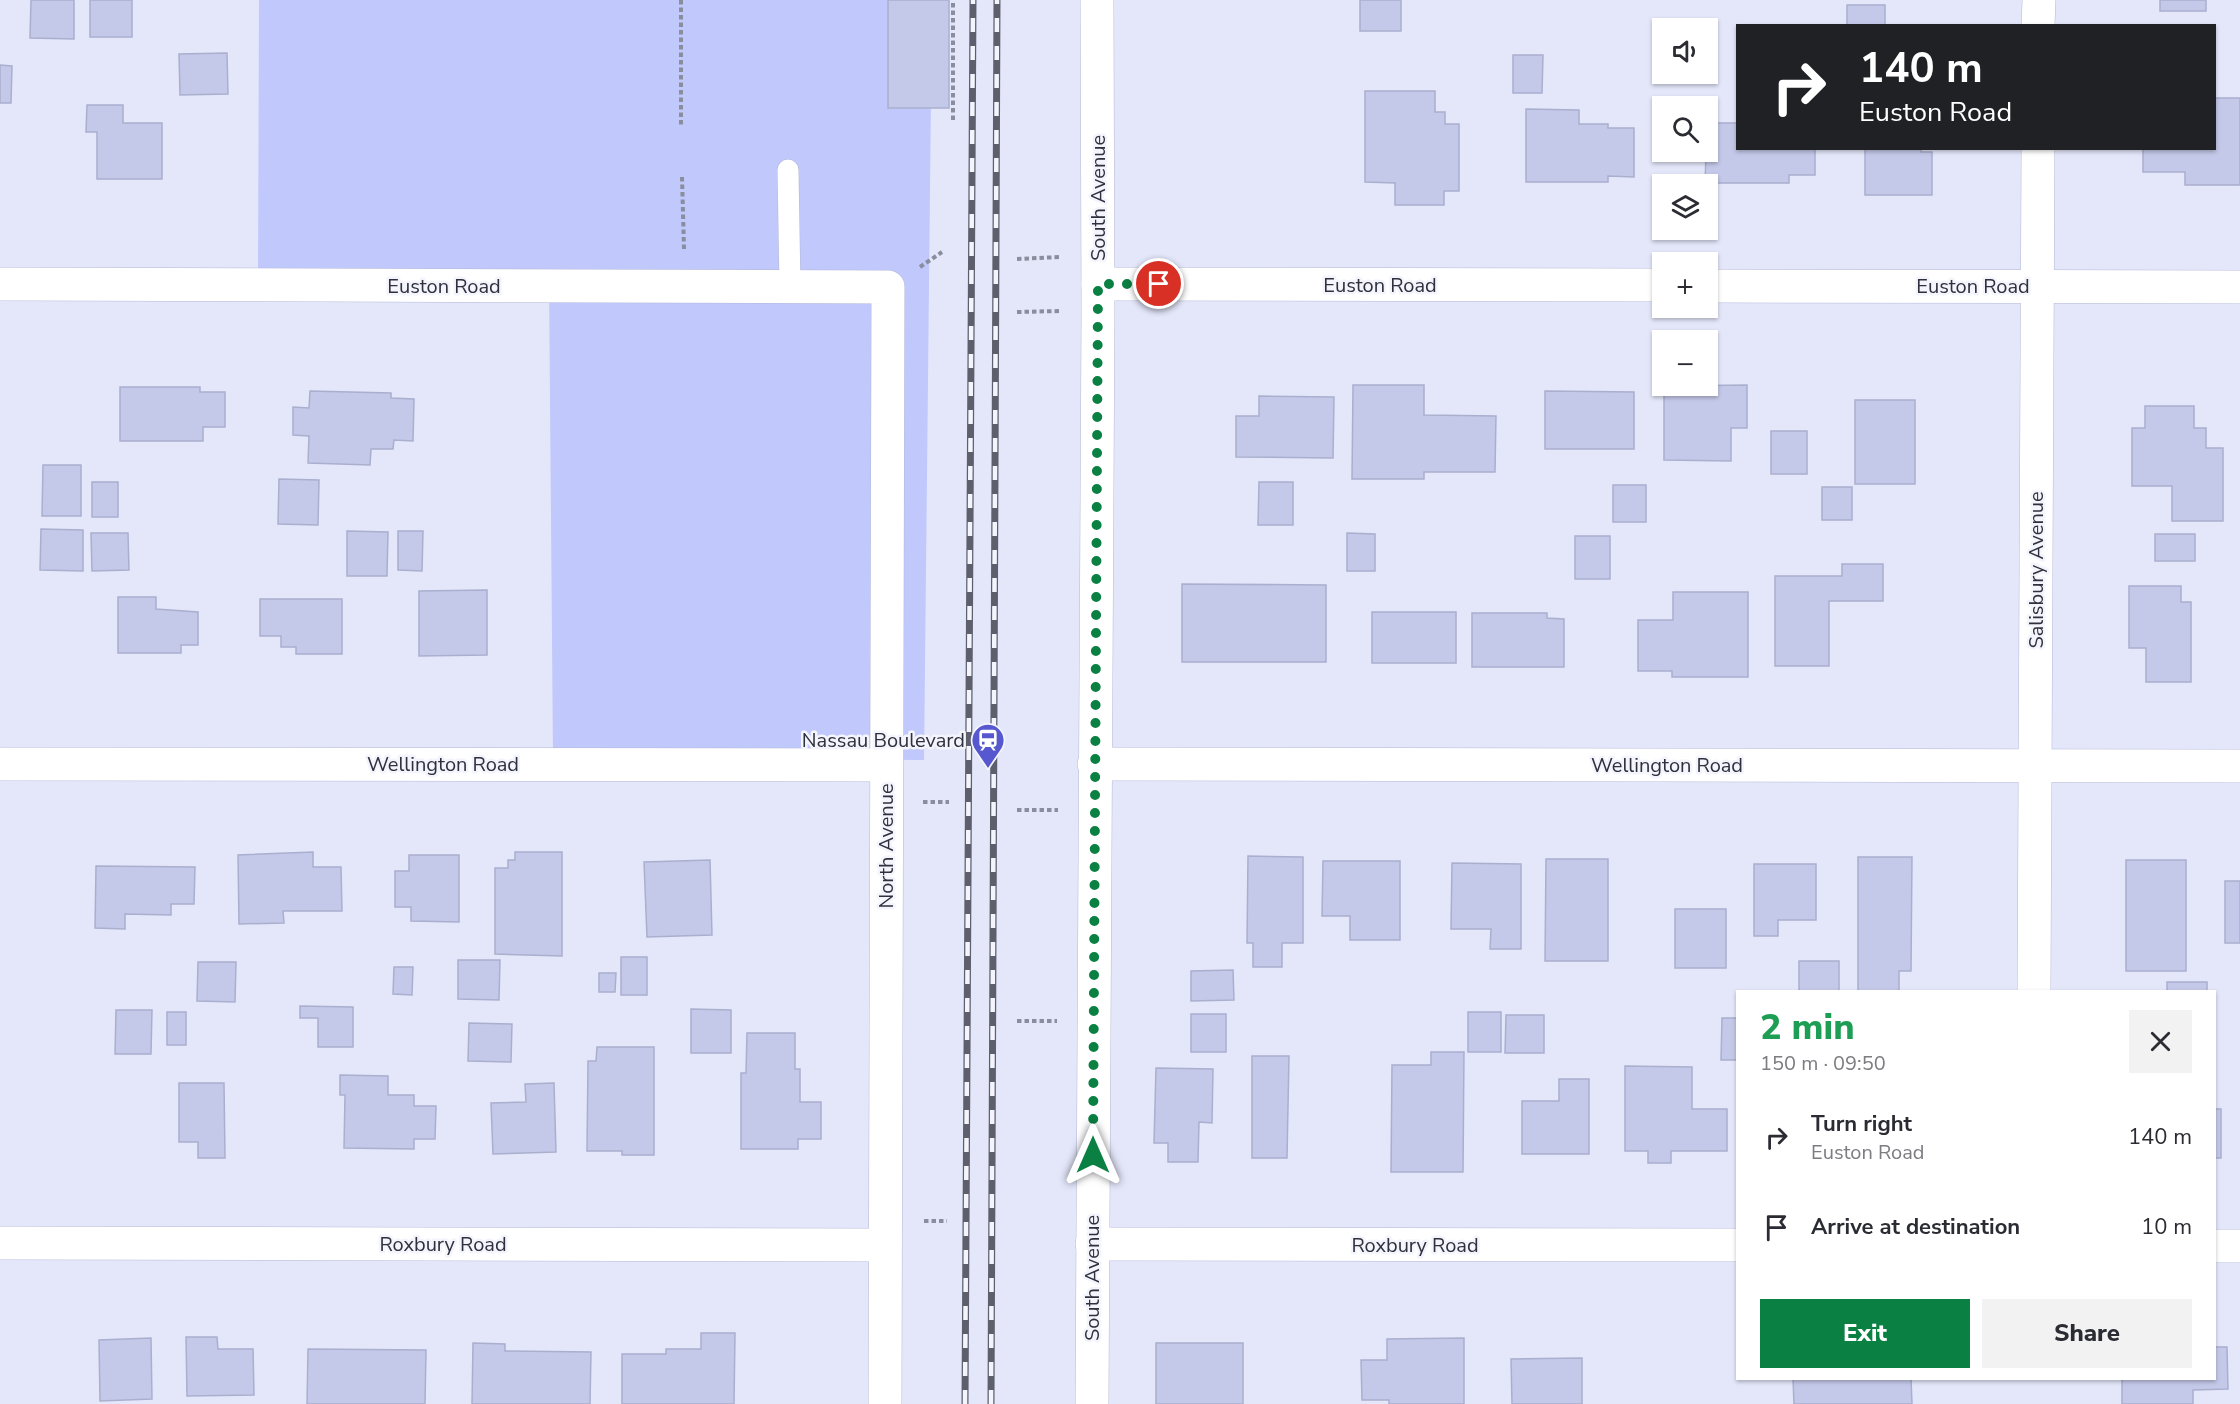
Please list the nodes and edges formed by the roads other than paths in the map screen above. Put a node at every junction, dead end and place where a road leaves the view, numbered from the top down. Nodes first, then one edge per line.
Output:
1 (1097, 0) edge
2 (2038, 0) edge
3 (2038, 24) edge
4 (2038, 150) edge
5 (788, 170) dead end
6 (0, 284) edge
7 (1098, 284) junction
8 (1652, 285) edge
9 (1718, 286) edge
10 (2037, 286) junction
11 (790, 287) junction
12 (888, 287) joint
13 (2240, 287) edge
14 (0, 764) edge
15 (1094, 764) junction
16 (886, 765) junction
17 (2035, 766) junction
18 (2240, 766) edge
19 (2034, 990) edge
20 (0, 1243) edge
21 (1092, 1244) junction
22 (885, 1245) junction
23 (1736, 1245) edge
24 (2216, 1246) edge
25 (2240, 1246) edge
26 (885, 1404) edge
27 (1092, 1404) edge

1 - 7 street, South Avenue
2 - 3 street
4 - 10 street, Salisbury Avenue
5 - 11 lane
6 - 11 street, Euston Road
7 - 8 street, Euston Road
7 - 15 street, South Avenue
9 - 10 street, Euston Road
10 - 13 street, Euston Road
10 - 17 street, Salisbury Avenue
11 - 12 street, Euston Road
12 - 16 street, North Avenue
14 - 16 street, Wellington Road
15 - 17 street, Wellington Road
15 - 21 street, South Avenue
16 - 22 street, North Avenue
17 - 18 street, Wellington Road
17 - 19 street, Salisbury Avenue
20 - 22 street, Roxbury Road
21 - 23 street, Roxbury Road
21 - 27 street, South Avenue
22 - 26 street, North Avenue
24 - 25 street

